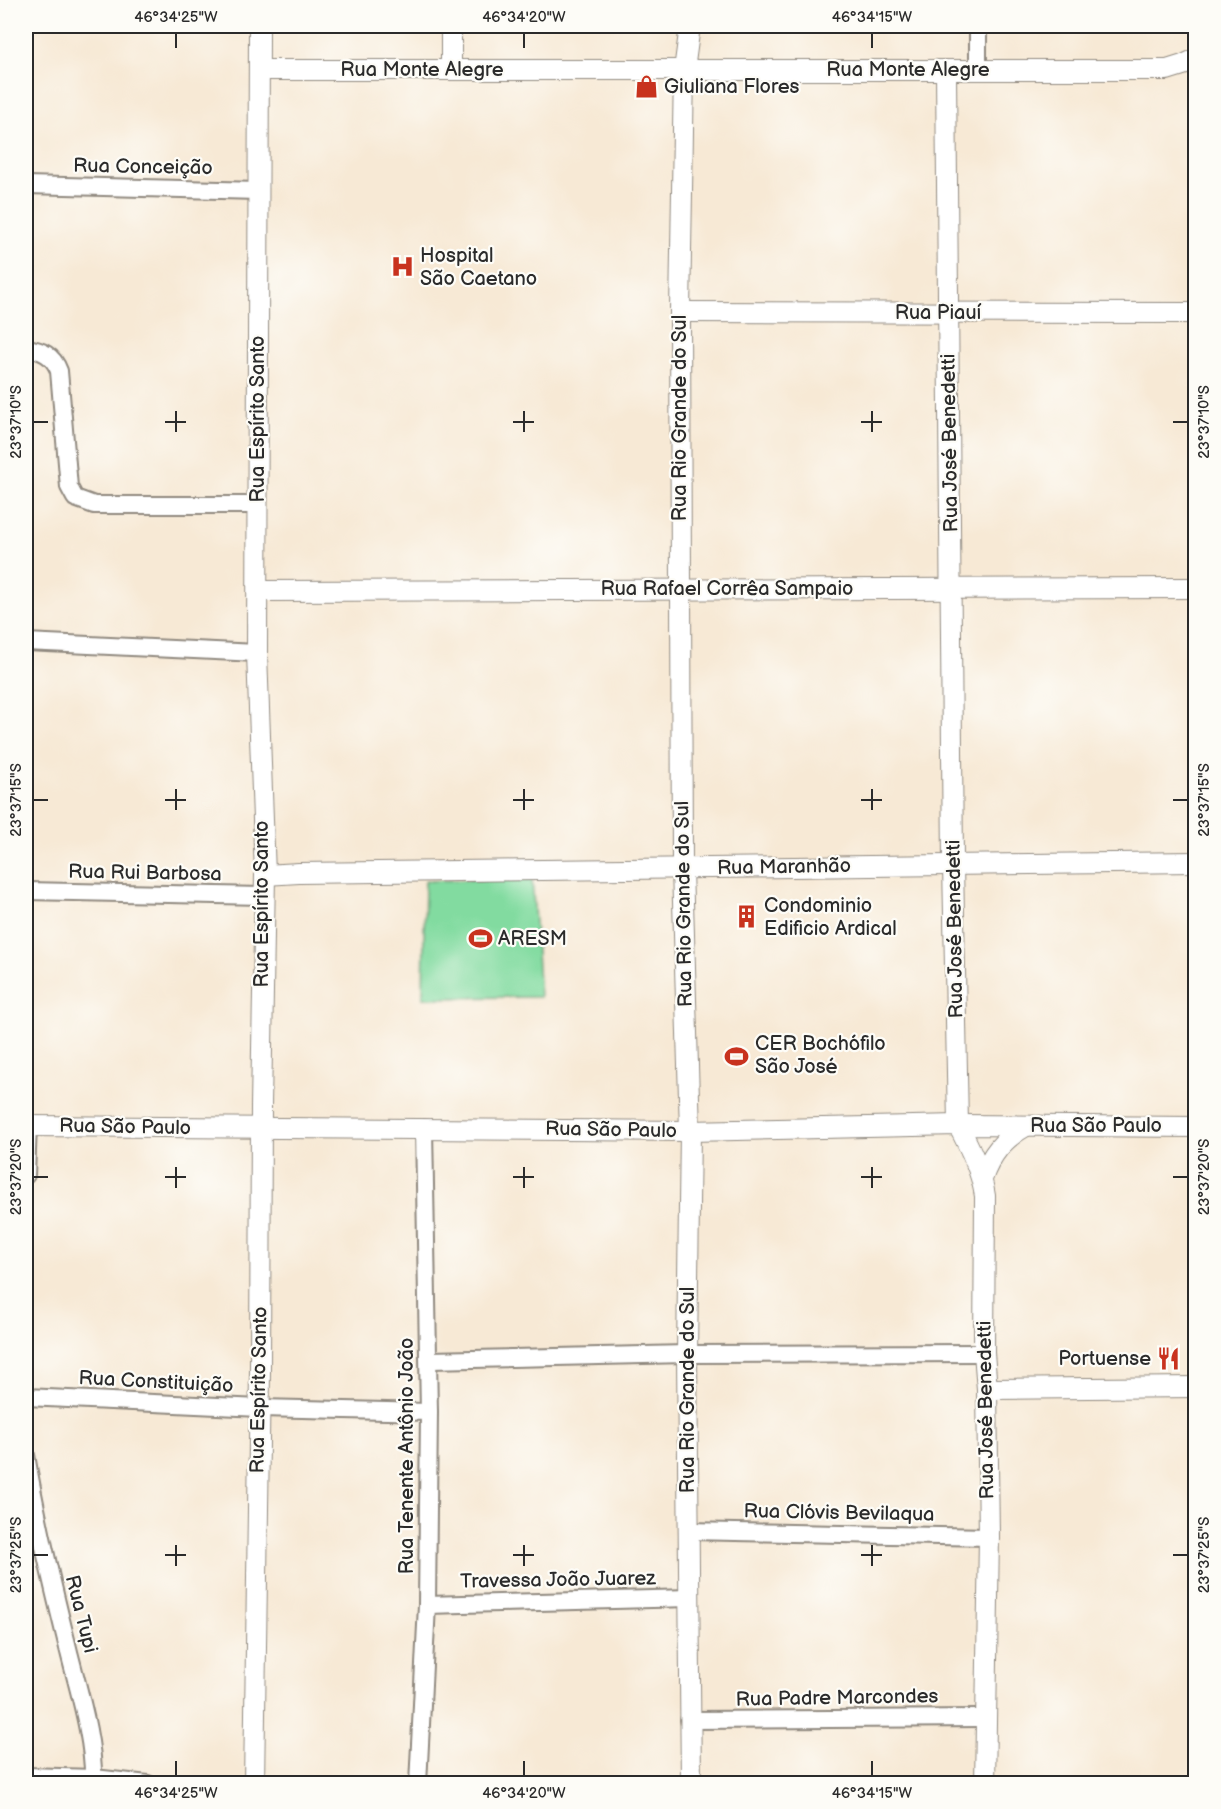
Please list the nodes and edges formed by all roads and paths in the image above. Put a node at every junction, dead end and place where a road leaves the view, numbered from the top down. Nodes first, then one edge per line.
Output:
1 (259, 26) edge
2 (451, 26) edge
3 (690, 26) edge
4 (978, 26) edge
5 (1196, 59) edge
6 (259, 70) junction
7 (451, 70) junction
8 (684, 70) junction
9 (946, 70) junction
10 (978, 70) junction
11 (26, 185) edge
12 (259, 191) junction
13 (680, 312) junction
14 (948, 313) junction
15 (1196, 313) edge
16 (26, 348) edge
17 (258, 505) junction
18 (952, 588) junction
19 (1196, 588) edge
20 (682, 589) junction
21 (259, 591) junction
22 (26, 642) edge
23 (257, 653) junction
24 (1196, 862) edge
25 (953, 864) junction
26 (682, 868) junction
27 (265, 875) junction
28 (26, 891) edge
29 (264, 896) junction
30 (958, 1125) junction
31 (27, 1126) edge
32 (1026, 1126) junction
33 (1196, 1127) edge
34 (261, 1128) junction
35 (424, 1128) junction
36 (690, 1131) junction
37 (26, 1175) edge
38 (982, 1179) junction
39 (984, 1353) junction
40 (687, 1354) junction
41 (430, 1360) junction
42 (1196, 1387) edge
43 (987, 1389) junction
44 (26, 1397) edge
45 (260, 1408) junction
46 (429, 1412) junction
47 (26, 1455) edge
48 (688, 1531) junction
49 (989, 1537) junction
50 (690, 1598) junction
51 (427, 1605) junction
52 (985, 1718) junction
53 (689, 1720) junction
54 (26, 1776) edge
55 (94, 1781) edge
56 (148, 1784) edge
57 (254, 1784) edge
58 (418, 1784) edge
59 (691, 1784) edge
60 (984, 1784) edge

1 - 6 street, Rua Espírito Santo
2 - 7 street
3 - 8 street, Rua Rio Grande do Sul
4 - 10 street
5 - 10 street, Rua Monte Alegre
6 - 7 street, Rua Monte Alegre
6 - 12 street, Rua Espírito Santo
7 - 8 street, Rua Monte Alegre
8 - 9 street, Rua Monte Alegre
8 - 13 street, Rua Rio Grande do Sul
9 - 10 street, Rua Monte Alegre
9 - 14 street, Rua José Benedetti
11 - 12 street, Rua Conceição
12 - 17 street, Rua Espírito Santo
13 - 14 street, Rua Piauí
13 - 20 street, Rua Rio Grande do Sul
14 - 15 street, Rua Piauí
14 - 18 street, Rua José Benedetti
16 - 17 street
17 - 21 street, Rua Espírito Santo
18 - 19 street, Rua Rafael Corrêa Sampaio
18 - 20 street, Rua Rafael Corrêa Sampaio
18 - 25 street, Rua José Benedetti
20 - 21 street, Rua Rafael Corrêa Sampaio
20 - 26 street, Rua Rio Grande do Sul
21 - 23 street, Rua Espírito Santo
22 - 23 street
23 - 27 street, Rua Espírito Santo
24 - 25 street, Rua Maranhão
25 - 26 street, Rua Maranhão
25 - 30 street, Rua José Benedetti
26 - 27 street, Rua Maranhão
26 - 36 street, Rua Rio Grande do Sul
27 - 29 street, Rua Espírito Santo
28 - 29 street, Rua Rui Barbosa
29 - 34 street, Rua Espírito Santo
30 - 32 street, Rua São Paulo
30 - 36 street, Rua São Paulo
30 - 38 street, Rua José Benedetti
31 - 34 street, Rua São Paulo
31 - 37 street
32 - 33 street, Rua São Paulo
32 - 38 street
34 - 35 street, Rua São Paulo
34 - 45 street, Rua Espírito Santo
35 - 36 street, Rua São Paulo
35 - 41 street, Rua Tenente Antônio João
36 - 40 street, Rua Rio Grande do Sul
38 - 39 street, Rua José Benedetti
39 - 40 street
39 - 43 street, Rua José Benedetti
40 - 41 street
40 - 48 street, Rua Rio Grande do Sul
41 - 46 street, Rua Tenente Antônio João
42 - 43 street
43 - 49 street, Rua José Benedetti
44 - 45 street, Rua Constituição
45 - 46 street, Rua Constituição
45 - 57 street, Rua Espírito Santo
46 - 51 street, Rua Tenente Antônio João
47 - 55 street, Rua Tupi
48 - 49 street, Rua Clóvis Bevilaqua
48 - 50 street, Rua Rio Grande do Sul
49 - 52 street, Rua José Benedetti
50 - 51 street, Travessa João Juarez
50 - 53 street, Rua Rio Grande do Sul
51 - 58 street, Rua Tenente Antônio João
52 - 53 street, Rua Padre Marcondes
52 - 60 street, Rua José Benedetti
53 - 59 street, Rua Rio Grande do Sul
54 - 55 street
55 - 56 street

